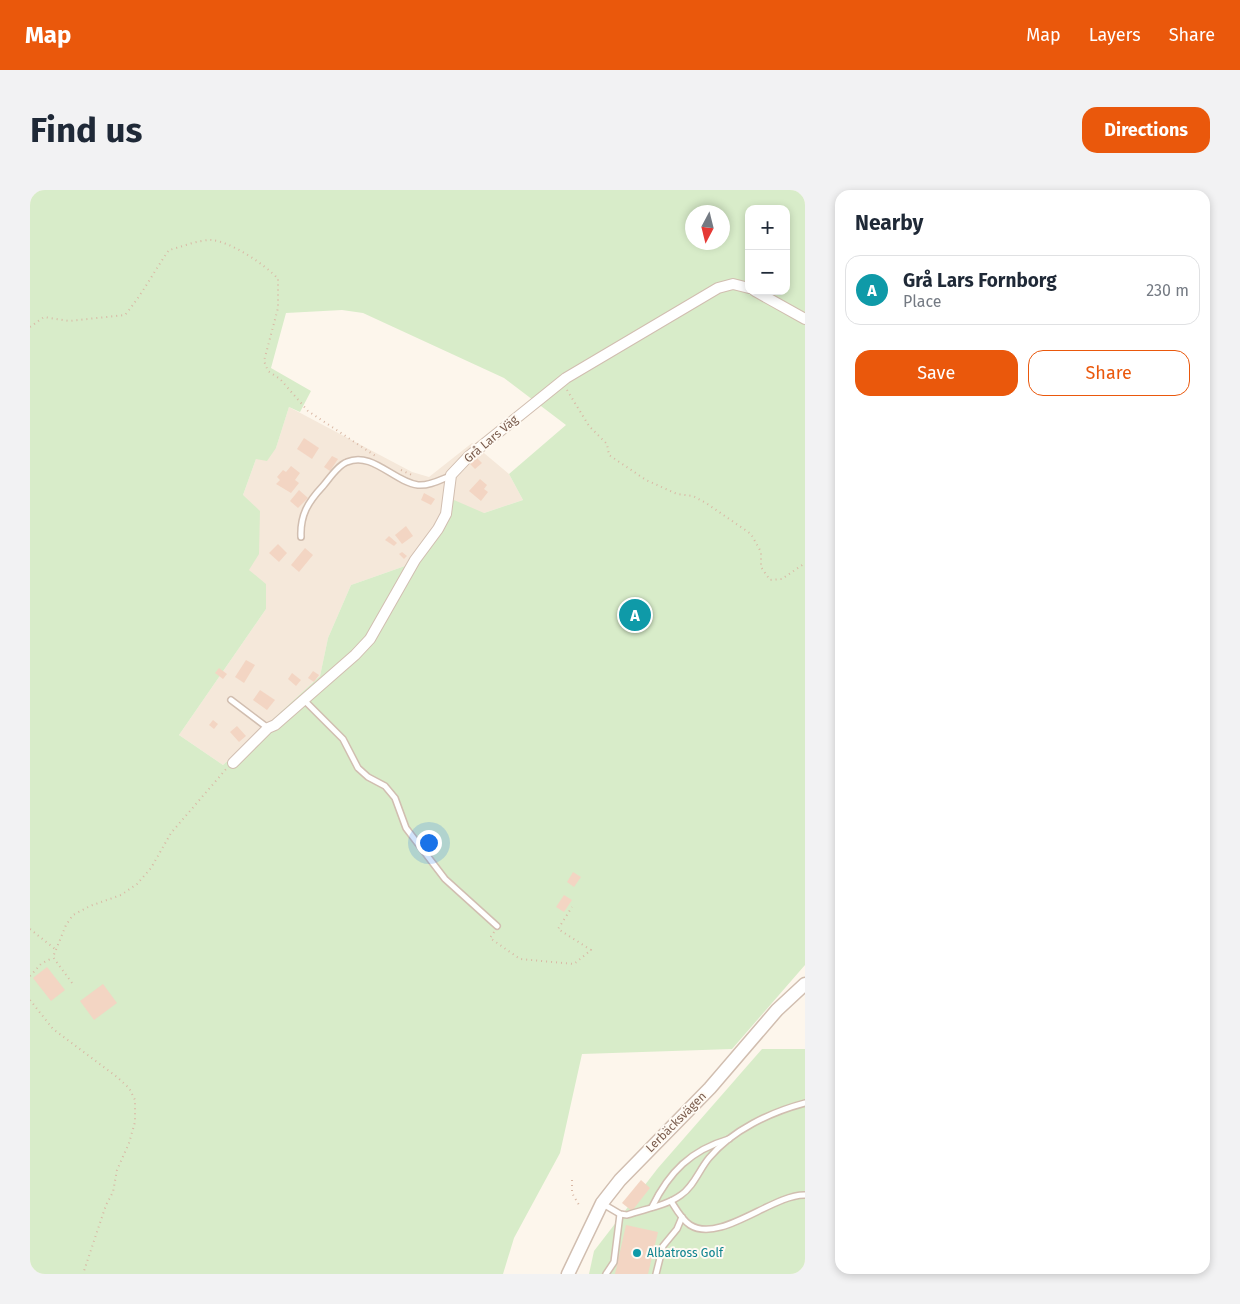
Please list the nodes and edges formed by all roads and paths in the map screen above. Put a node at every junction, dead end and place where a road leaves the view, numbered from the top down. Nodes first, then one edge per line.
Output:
1 (745, 287) edge
2 (763, 295) edge
3 (805, 319) edge
4 (30, 327) edge
5 (562, 382) junction
6 (378, 457) dead end
7 (400, 469) dead end
8 (451, 476) junction
9 (430, 483) junction
10 (301, 537) dead end
11 (805, 563) edge
12 (231, 700) dead end
13 (304, 700) junction
14 (268, 728) junction
15 (233, 763) joint
16 (572, 907) dead end
17 (497, 926) joint
18 (30, 928) edge
19 (56, 950) junction
20 (53, 958) junction
21 (30, 976) edge
22 (72, 983) dead end
23 (805, 984) edge
24 (30, 1000) edge
25 (805, 1103) edge
26 (731, 1138) junction
27 (572, 1180) dead end
28 (805, 1195) edge
29 (671, 1201) junction
30 (602, 1203) junction
31 (579, 1205) dead end
32 (652, 1207) junction
33 (620, 1214) junction
34 (682, 1217) junction
35 (83, 1274) edge
36 (568, 1274) edge
37 (606, 1274) edge
38 (656, 1274) edge

1 - 5 street, Grå Lars Väg
2 - 3 street
4 - 6 path
5 - 8 street, Grå Lars Väg
5 - 11 path
7 - 9 path
8 - 9 lane
8 - 13 street
9 - 10 lane
12 - 14 lane
13 - 14 street
13 - 17 lane
14 - 15 street
15 - 19 path
16 - 17 path
18 - 19 path
19 - 20 path
20 - 21 path
20 - 22 path
23 - 30 street, Lerbäcksvägen
24 - 35 path
25 - 26 lane
26 - 29 lane
26 - 32 lane
27 - 31 path
28 - 34 lane
29 - 32 lane
29 - 34 lane
30 - 33 lane
30 - 36 street, Lerbäcksvägen
32 - 33 lane
33 - 37 lane
34 - 38 lane

